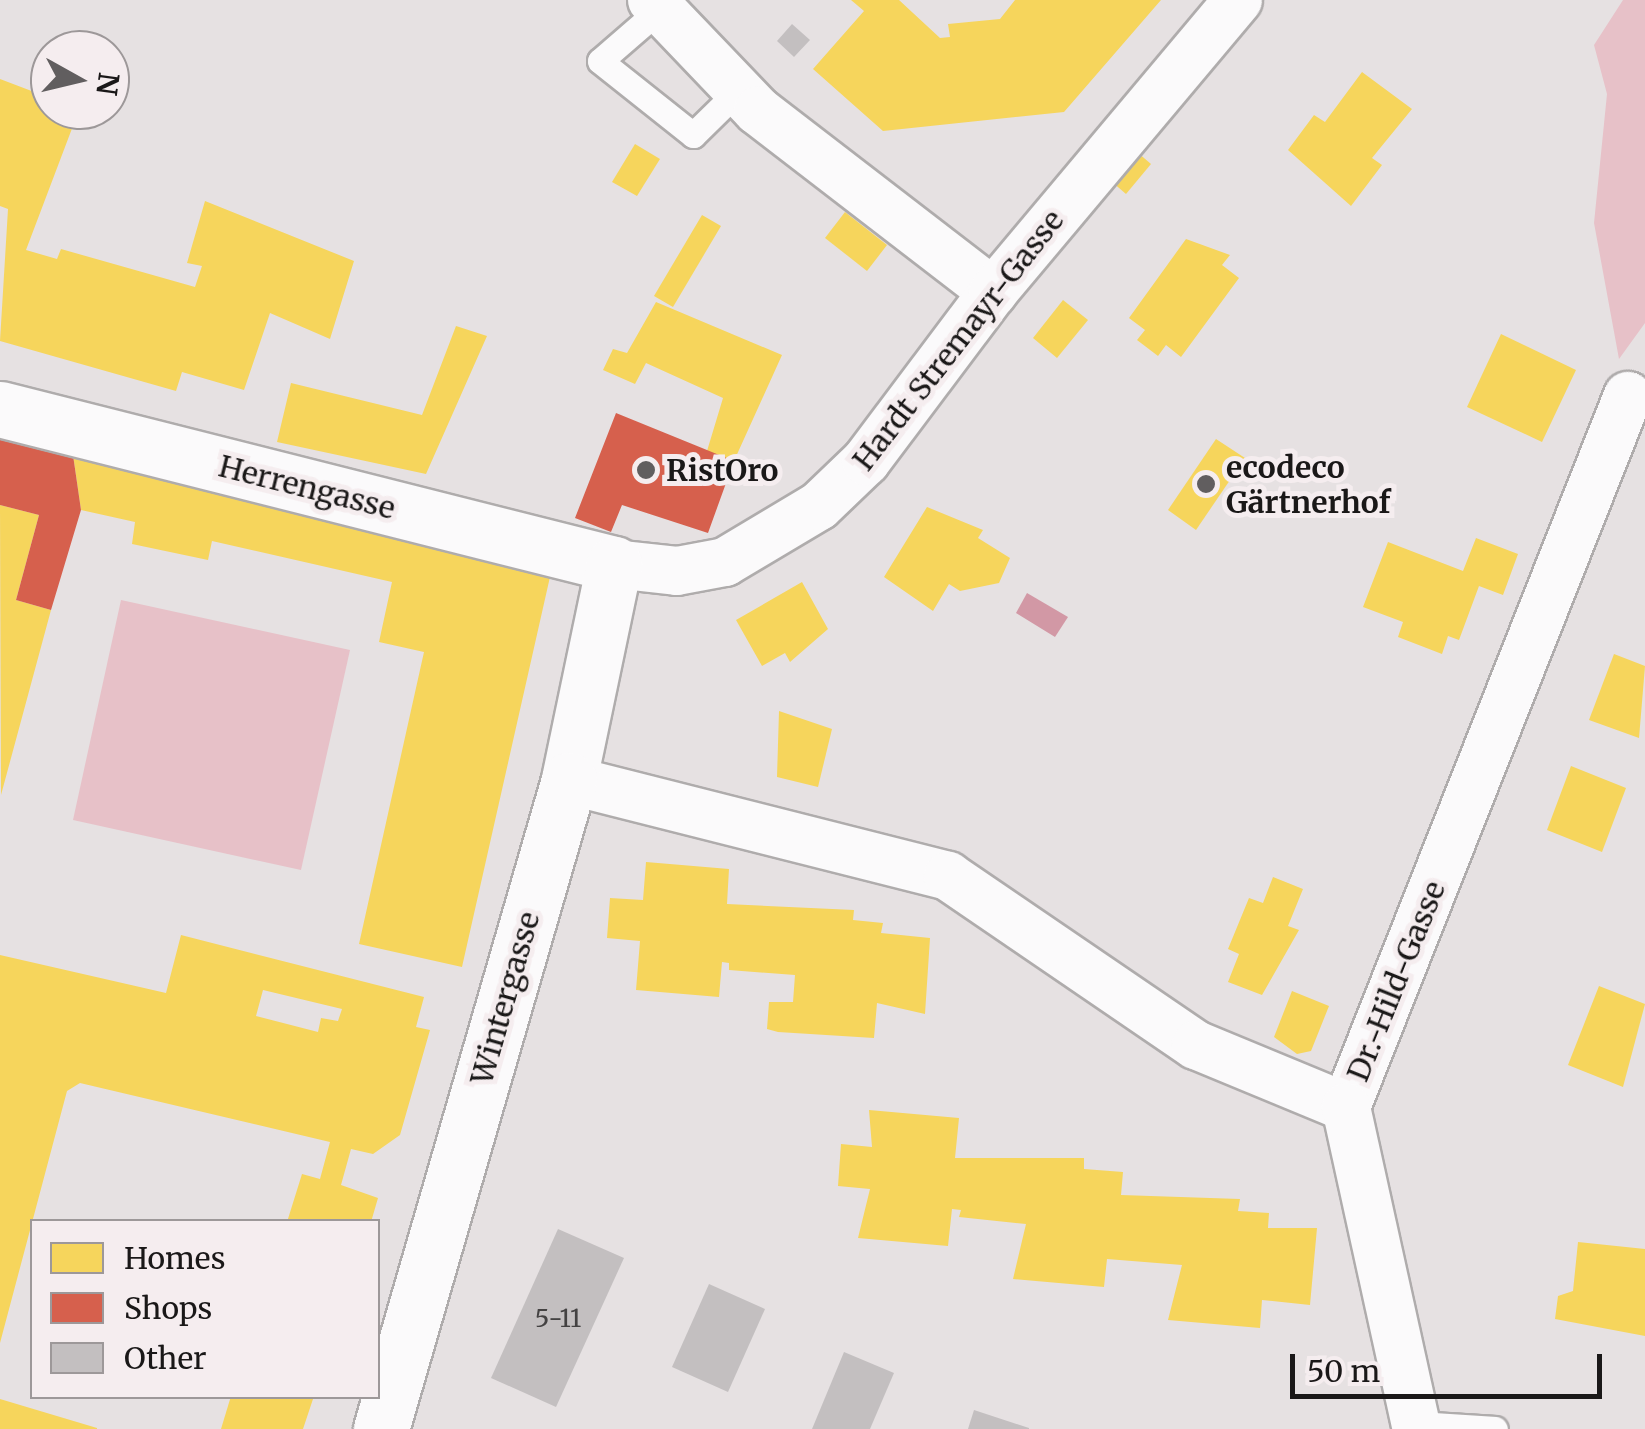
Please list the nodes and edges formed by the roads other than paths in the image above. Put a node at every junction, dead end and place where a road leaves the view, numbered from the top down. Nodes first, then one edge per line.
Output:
1 (1238, 0) edge
2 (656, 5) edge
3 (738, 90) junction
4 (993, 292) junction
5 (1628, 396) dead end
6 (0, 409) edge
7 (614, 564) junction
8 (569, 780) junction
9 (1346, 1108) junction
10 (1418, 1426) edge
11 (380, 1429) edge
12 (1496, 1429) edge

1 - 4 street, Hardt Stremayr-Gasse
2 - 3 street
2 - 3 lane
3 - 4 street
4 - 7 street, Hardt Stremayr-Gasse
5 - 9 street, Dr.-Hild-Gasse
6 - 7 street, Herrengasse
7 - 8 street, Wintergasse
8 - 9 street, Dr.-Hild-Gasse
8 - 11 street, Wintergasse
9 - 10 street
10 - 12 lane

